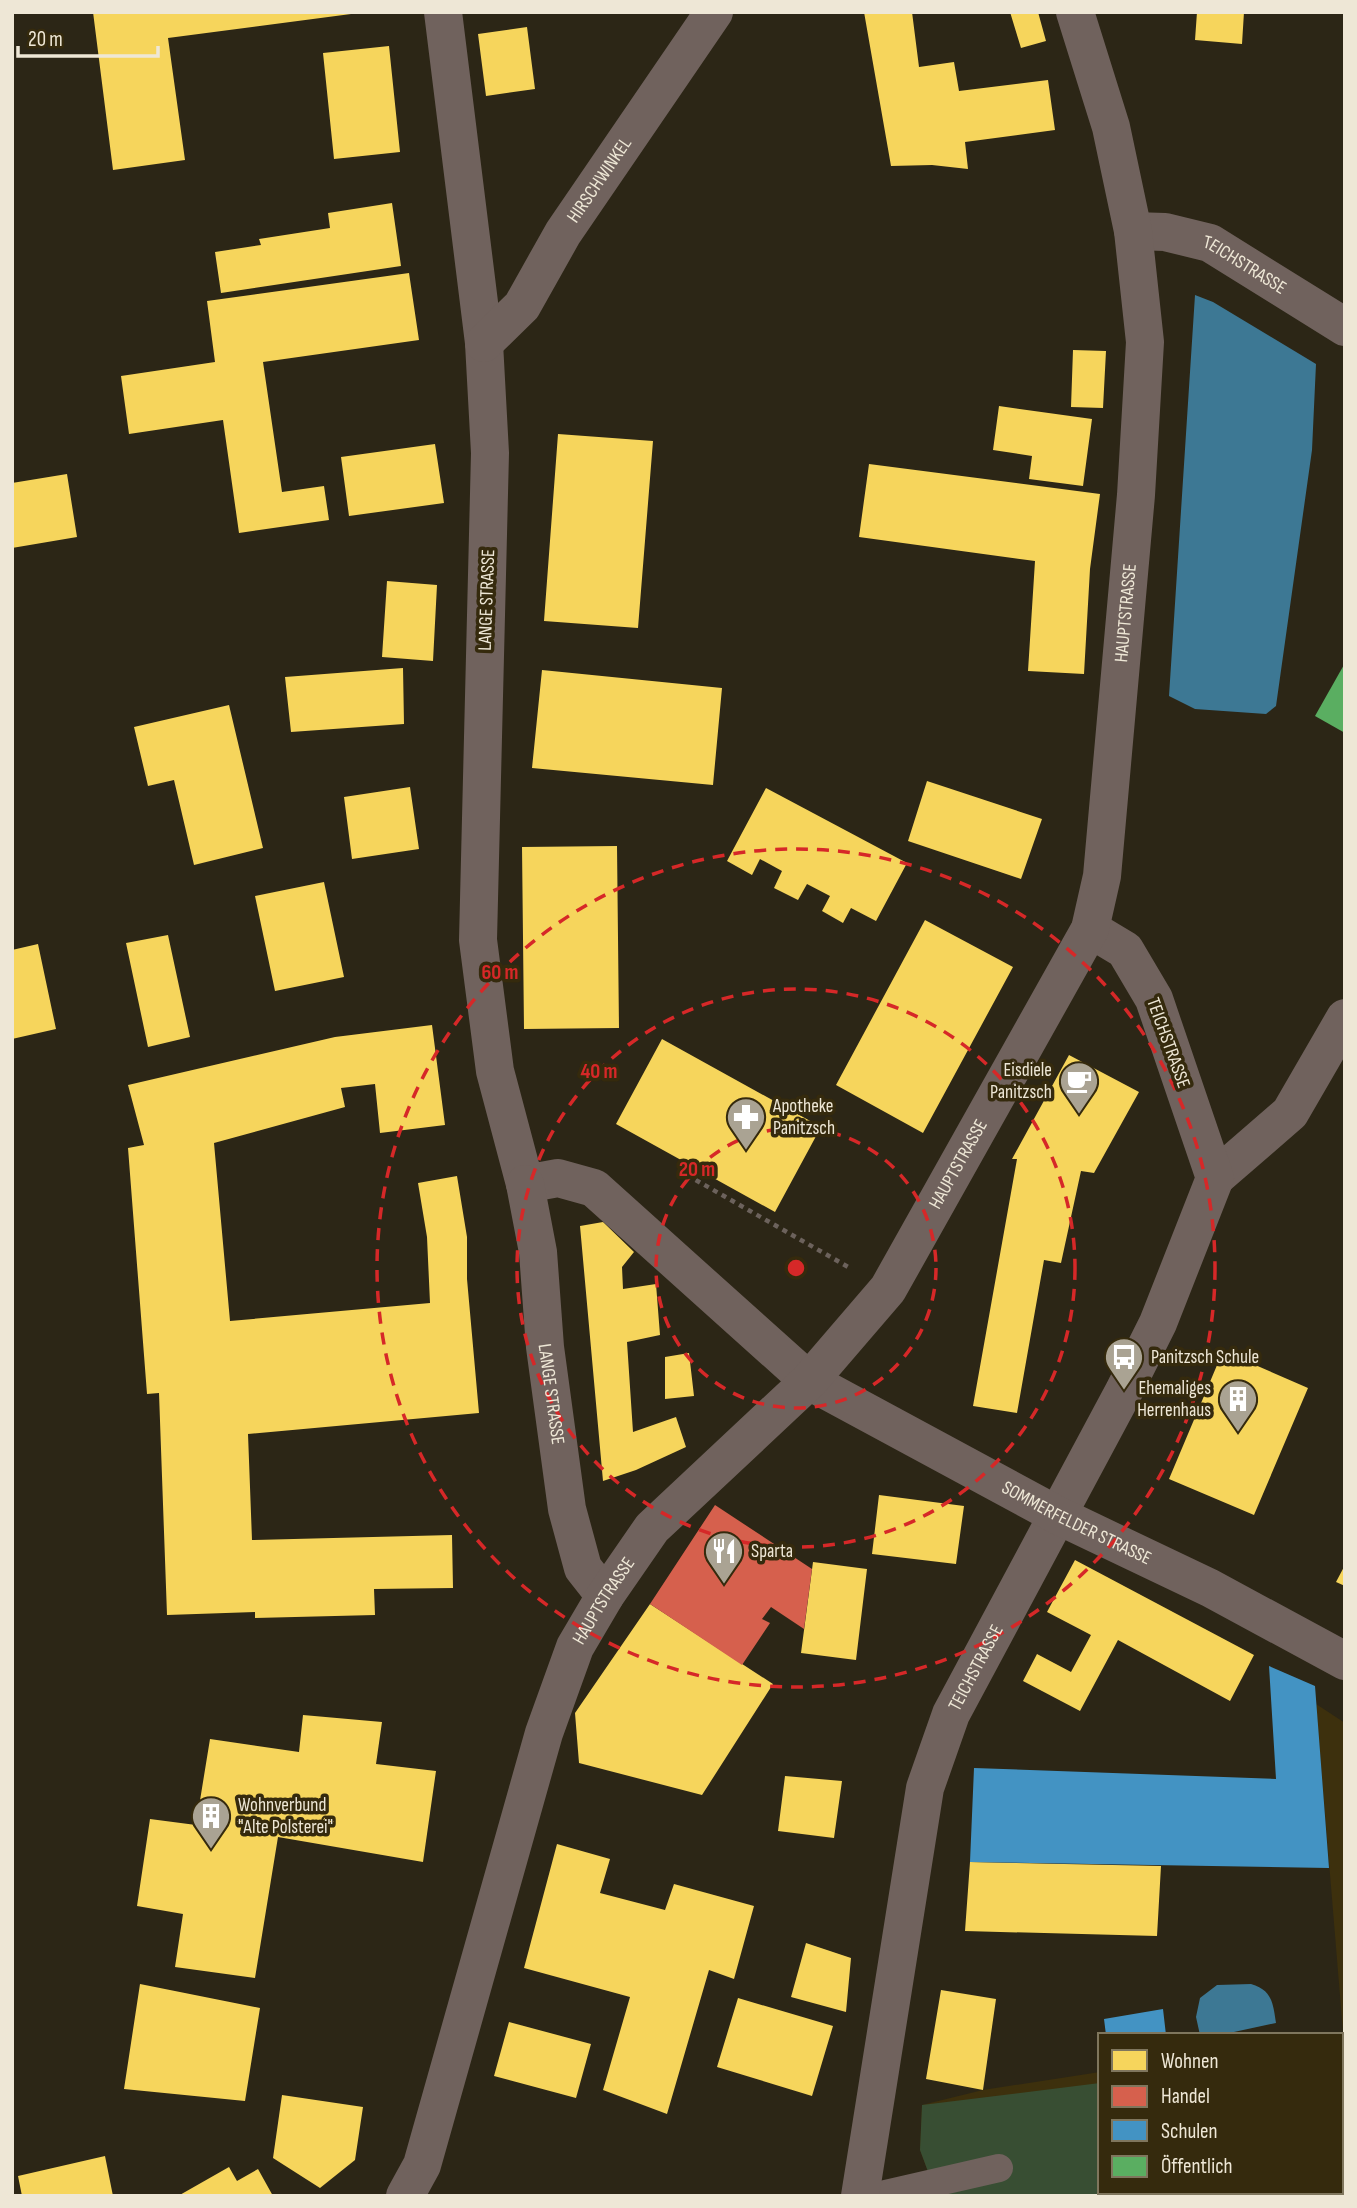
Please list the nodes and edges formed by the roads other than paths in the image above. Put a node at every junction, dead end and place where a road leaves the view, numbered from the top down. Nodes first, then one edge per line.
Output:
1 (443, 12) edge
2 (714, 12) edge
3 (1075, 12) edge
4 (1133, 231) junction
5 (1345, 327) edge
6 (484, 343) junction
7 (1090, 929) junction
8 (1345, 1018) edge
9 (1215, 1178) junction
10 (525, 1184) junction
11 (809, 1381) junction
12 (1057, 1514) junction
13 (605, 1595) junction
14 (1345, 1661) edge
15 (999, 2168) dead end
16 (405, 2196) edge
17 (860, 2196) edge
18 (877, 2196) edge

1 - 6 street, LANGE STRASSE
2 - 6 street, HIRSCHWINKEL
3 - 4 street, HAUPTSTRASSE
4 - 5 street, TEICHSTRASSE
4 - 7 street, HAUPTSTRASSE
6 - 10 street, LANGE STRASSE
7 - 9 street, TEICHSTRASSE
7 - 11 street, HAUPTSTRASSE
8 - 9 street, TEICHSTRASSE
9 - 12 street, TEICHSTRASSE
10 - 11 street
10 - 13 street, LANGE STRASSE
11 - 12 street, SOMMERFELDER STRASSE
11 - 13 street, HAUPTSTRASSE
12 - 14 street, SOMMERFELDER STRASSE
12 - 17 street, TEICHSTRASSE
13 - 16 street, HAUPTSTRASSE
15 - 18 lane

